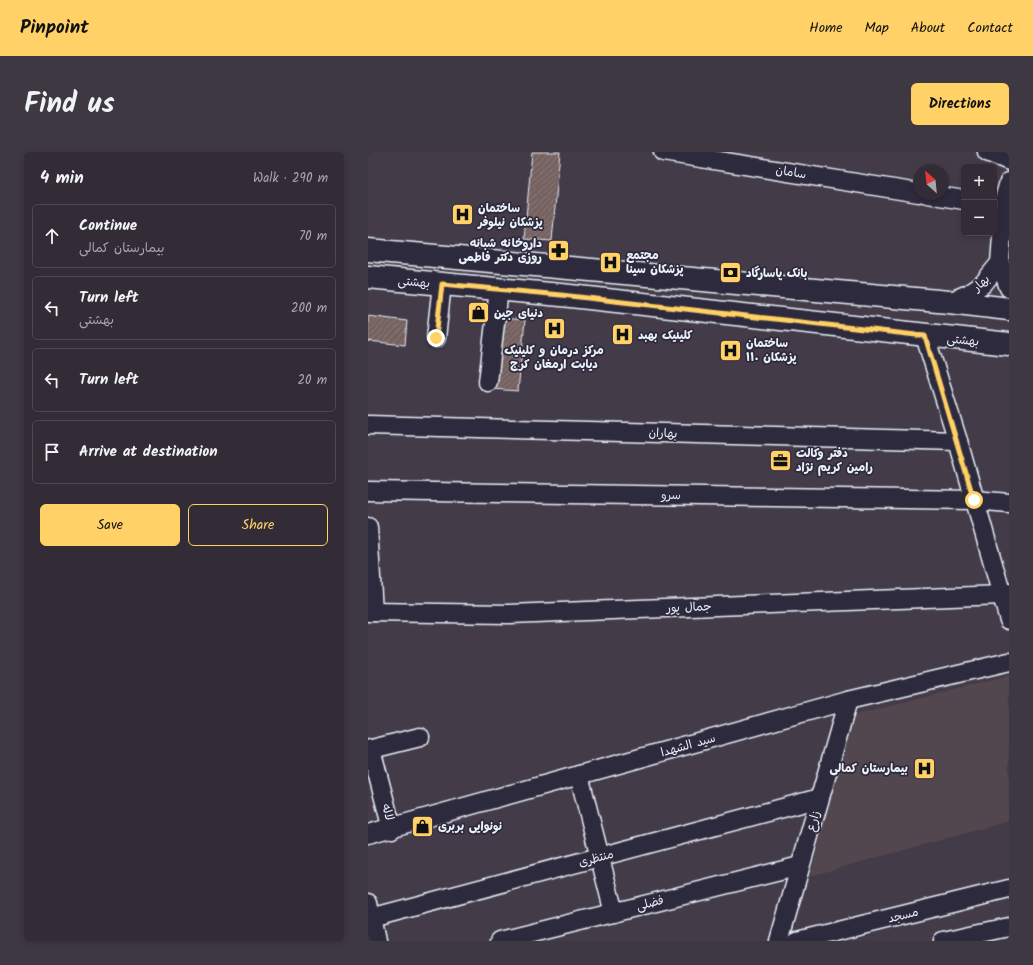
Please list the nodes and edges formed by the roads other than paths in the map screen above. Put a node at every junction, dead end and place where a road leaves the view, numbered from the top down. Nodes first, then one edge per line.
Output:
1 (663, 152) edge
2 (987, 152) edge
3 (1009, 161) edge
4 (1009, 182) edge
5 (913, 192) edge
6 (949, 198) edge
7 (961, 200) edge
8 (999, 206) edge
9 (368, 250) edge
10 (1000, 263) junction
11 (368, 277) edge
12 (442, 284) junction
13 (1009, 288) edge
14 (499, 289) junction
15 (949, 302) junction
16 (1009, 309) edge
17 (925, 336) junction
18 (436, 338) dead end
19 (1009, 344) edge
20 (488, 382) dead end
21 (368, 424) edge
22 (958, 441) junction
23 (368, 490) edge
24 (974, 500) junction
25 (1009, 503) edge
26 (368, 527) edge
27 (1005, 594) edge
28 (370, 612) edge
29 (1009, 620) edge
30 (1009, 662) edge
31 (848, 700) junction
32 (420, 737) dead end
33 (369, 749) edge
34 (579, 776) junction
35 (820, 798) junction
36 (392, 829) junction
37 (368, 834) edge
38 (600, 857) junction
39 (800, 866) junction
40 (1009, 889) edge
41 (369, 909) edge
42 (614, 912) junction
43 (1009, 927) edge
44 (376, 941) edge
45 (500, 941) edge
46 (778, 941) edge
47 (796, 941) edge
48 (943, 941) edge

1 - 5 street, سامان
2 - 3 street
4 - 8 street
6 - 7 street
8 - 10 street
9 - 15 main road
10 - 13 street
10 - 15 street, بهار
11 - 12 main road, بهشتى
12 - 14 main road, بهشتى
12 - 18 street
14 - 17 main road, بهشتى
14 - 20 street
15 - 16 main road
17 - 19 main road, بهشتى
17 - 22 street
21 - 22 street, بهاران
22 - 24 street
23 - 24 street, سرو
24 - 25 street, سرو
24 - 27 street
26 - 28 street
27 - 28 street, جمال پور
27 - 29 street
30 - 31 street, سید الشهدا
31 - 34 street, سید الشهدا
31 - 35 street, زارع
32 - 33 street, لاله
33 - 36 street, لاله
34 - 36 street, سید الشهدا
34 - 38 street
35 - 38 street, منتظری
35 - 39 street, زارع
36 - 37 street, سید الشهدا
38 - 41 street, منتظری
38 - 42 street
39 - 42 street, فضلی
39 - 46 street, زارع
40 - 47 street, مسجد
41 - 44 street
42 - 45 street, فضلی
43 - 48 street

